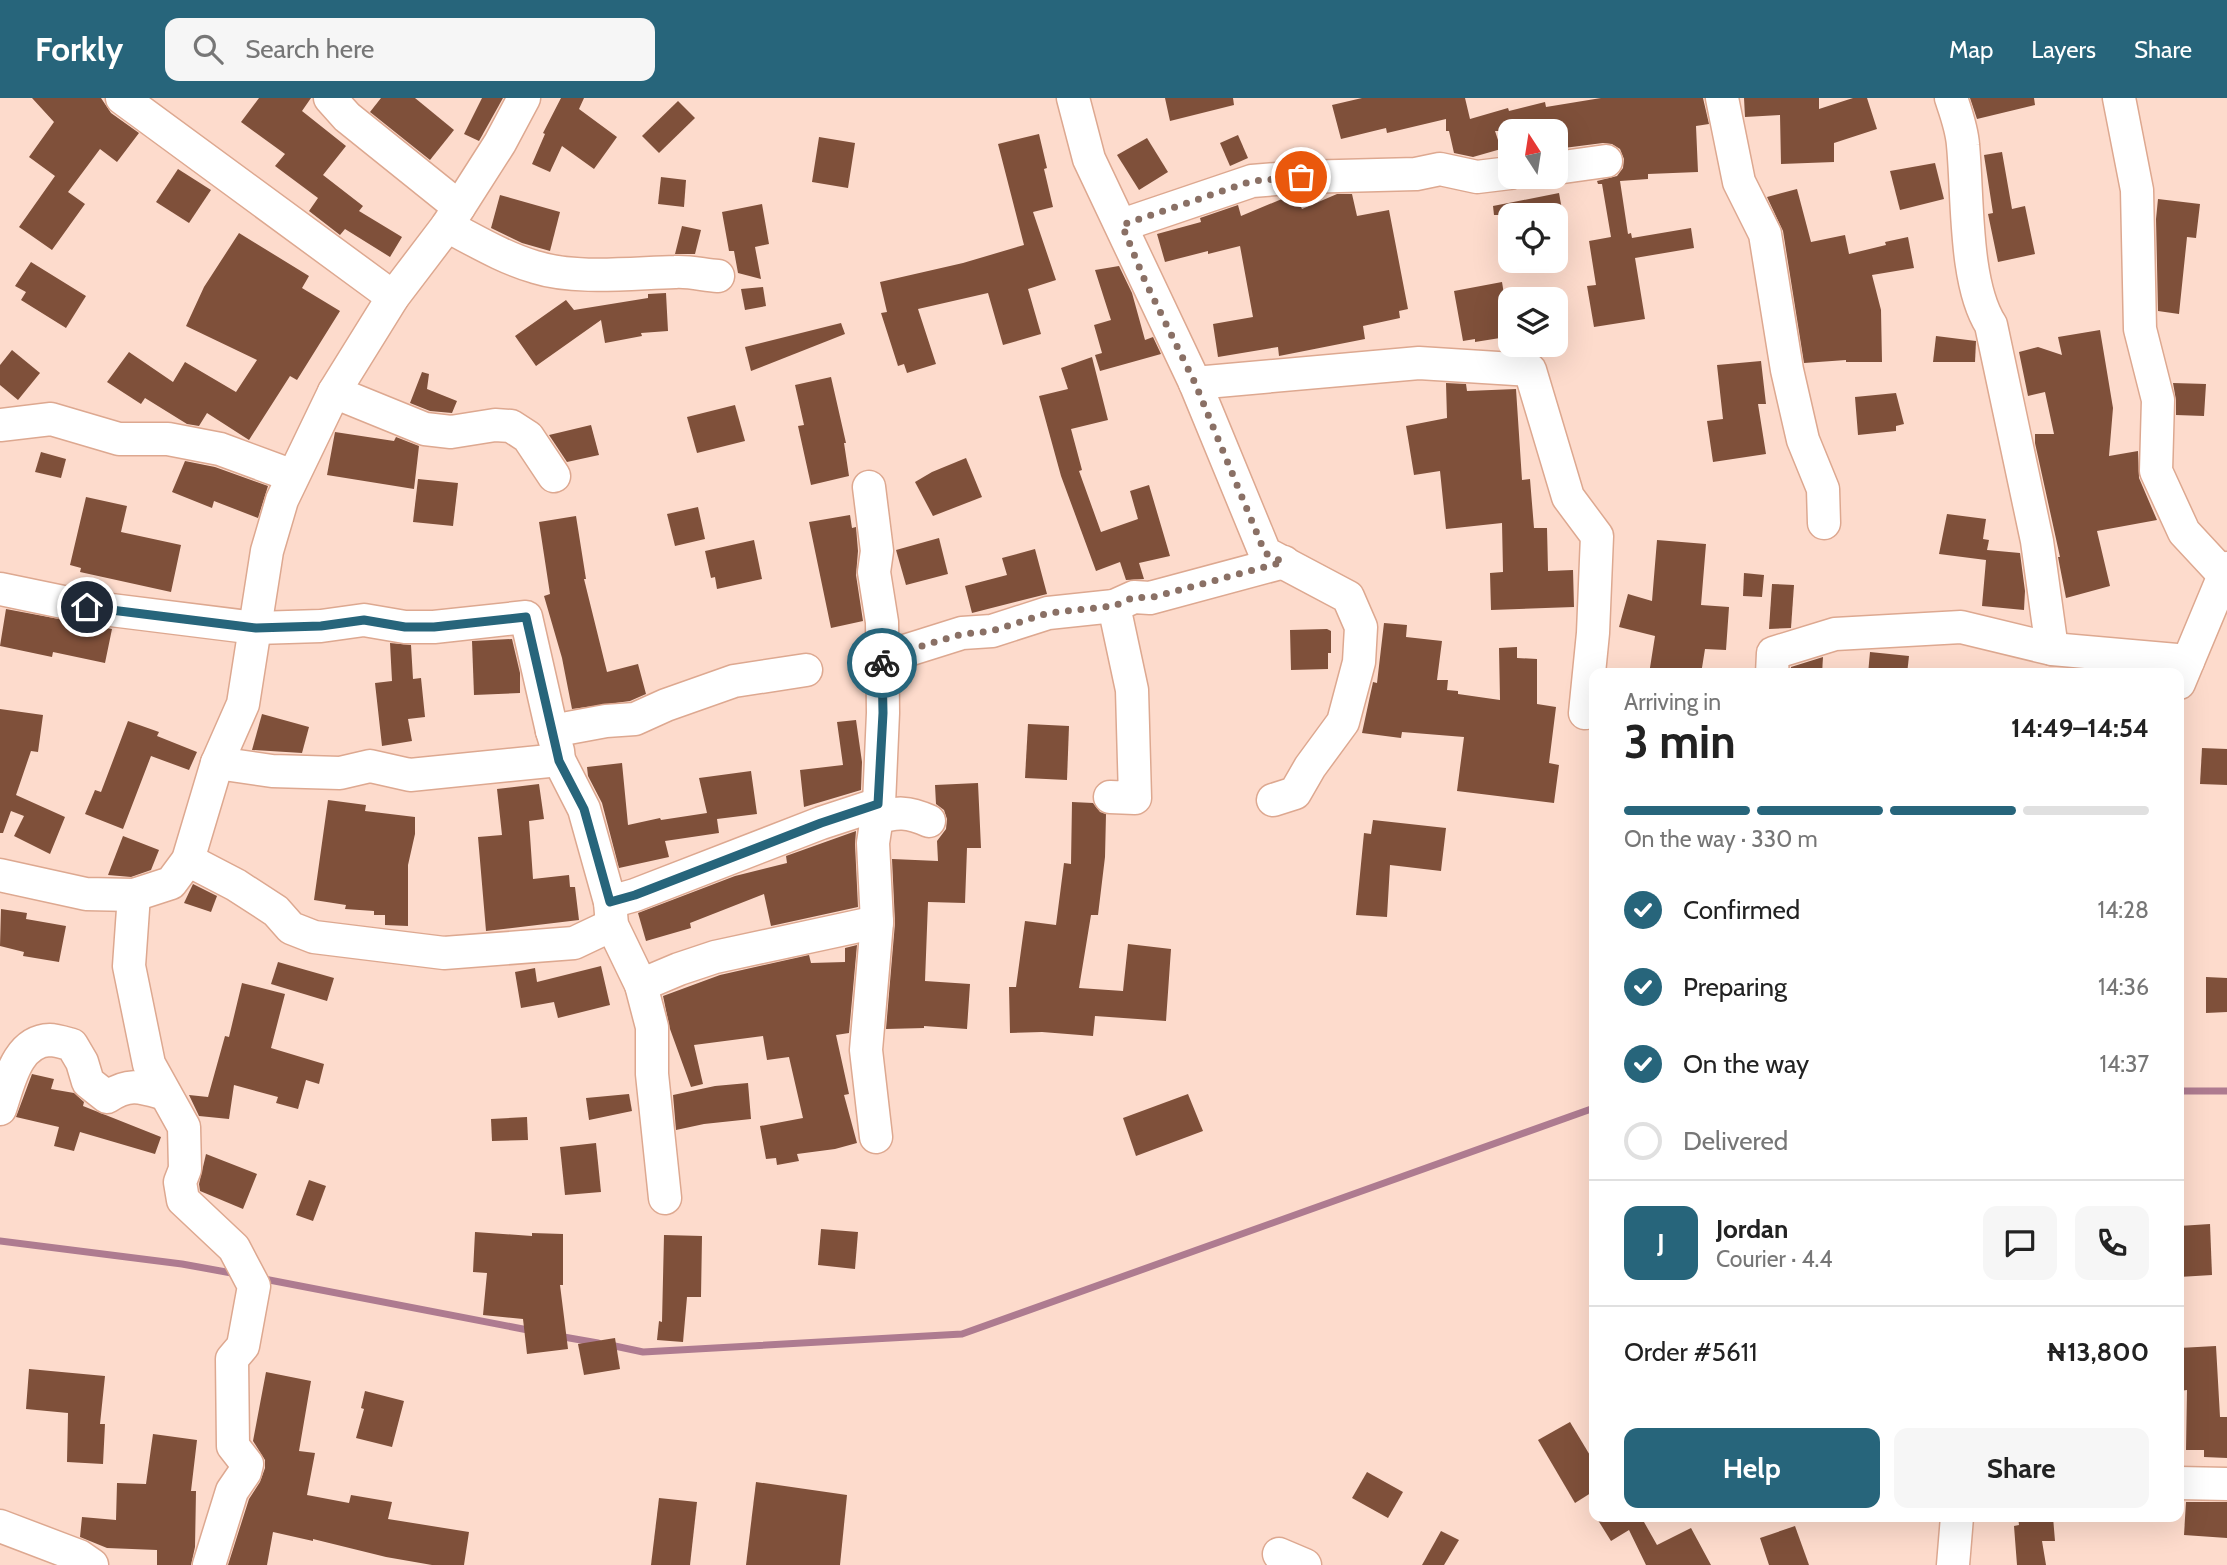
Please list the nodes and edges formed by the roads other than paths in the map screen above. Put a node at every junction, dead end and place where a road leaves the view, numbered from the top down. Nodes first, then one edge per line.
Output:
1 (122, 98) edge
2 (330, 98) edge
3 (524, 98) edge
4 (1073, 98) edge
5 (1722, 98) edge
6 (1951, 98) edge
7 (2119, 98) edge
8 (1606, 161) dead end
9 (1568, 166) edge
10 (1498, 174) edge
11 (453, 216) junction
12 (1122, 225) junction
13 (718, 276) dead end
14 (393, 297) junction
15 (1195, 383) junction
16 (334, 392) junction
17 (0, 425) edge
18 (293, 476) junction
19 (554, 476) dead end
20 (869, 487) dead end
21 (1824, 523) dead end
22 (1283, 562) junction
23 (2226, 571) edge
24 (0, 589) edge
25 (1114, 606) junction
26 (2217, 620) edge
27 (256, 628) junction
28 (2052, 649) junction
29 (882, 654) junction
30 (1590, 668) edge
31 (1772, 668) edge
32 (2160, 668) edge
33 (806, 670) dead end
34 (2184, 670) edge
35 (1589, 673) edge
36 (1585, 713) dead end
37 (555, 746) junction
38 (217, 763) junction
39 (1110, 797) dead end
40 (1273, 800) dead end
41 (877, 812) junction
42 (929, 821) dead end
43 (188, 860) junction
44 (0, 875) edge
45 (134, 895) junction
46 (611, 914) junction
47 (877, 922) junction
48 (641, 985) junction
49 (165, 1094) junction
50 (0, 1109) edge
51 (876, 1137) dead end
52 (666, 1198) dead end
53 (2184, 1483) edge
54 (2227, 1484) edge
55 (1956, 1522) edge
56 (0, 1526) edge
57 (92, 1565) edge
58 (209, 1565) edge
59 (1952, 1565) edge

1 - 14 street
2 - 11 street
3 - 11 street
4 - 12 street
5 - 21 street
6 - 28 street
7 - 23 street
8 - 9 street
10 - 12 street
11 - 13 street
11 - 14 street
12 - 15 street
14 - 16 street
15 - 22 street
15 - 30 street
16 - 18 street
16 - 19 street
17 - 18 street
18 - 27 street
20 - 29 street
22 - 25 street
22 - 40 street
23 - 26 street
24 - 27 street
25 - 29 street
25 - 39 street
26 - 34 street
27 - 37 street
27 - 38 street
28 - 31 street
28 - 32 street
29 - 41 street
33 - 37 street
35 - 36 street
37 - 38 street
37 - 46 street
38 - 43 street
41 - 42 street
41 - 46 street
41 - 47 street
43 - 45 street
43 - 46 street
44 - 45 street
45 - 49 street
46 - 48 street
47 - 48 street
47 - 51 street
48 - 52 street
49 - 50 street
49 - 58 street
53 - 54 street
55 - 59 street
56 - 57 street

